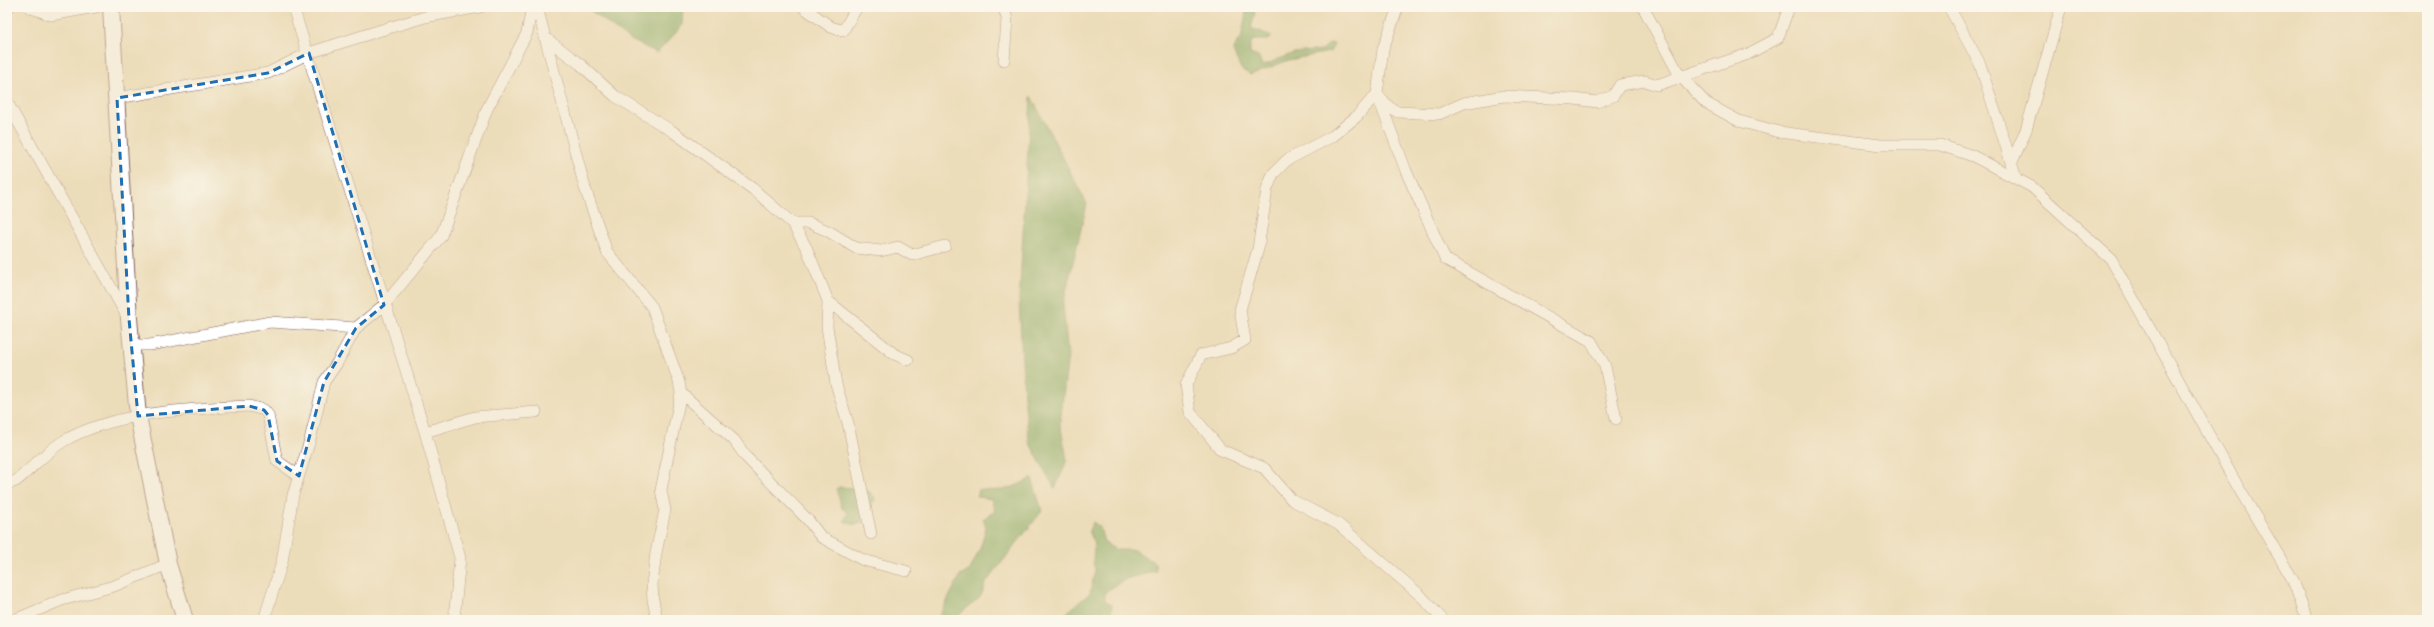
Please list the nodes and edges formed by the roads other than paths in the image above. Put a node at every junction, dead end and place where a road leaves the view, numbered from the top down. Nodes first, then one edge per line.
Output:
1 (29, 7) edge
2 (96, 7) edge
3 (111, 7) edge
4 (294, 7) edge
5 (480, 7) edge
6 (532, 7) edge
7 (537, 7) edge
8 (803, 7) edge
9 (857, 7) edge
10 (1004, 7) edge
11 (1398, 7) edge
12 (1643, 7) edge
13 (1789, 7) edge
14 (1949, 7) edge
15 (2061, 7) edge
16 (544, 37) junction
17 (309, 53) junction
18 (1004, 60) dead end
19 (1680, 76) junction
20 (1377, 94) junction
21 (118, 98) junction
22 (7, 102) edge
23 (2011, 164) junction
24 (2016, 178) junction
25 (792, 223) junction
26 (945, 246) dead end
27 (828, 301) junction
28 (384, 305) junction
29 (129, 319) junction
30 (356, 328) junction
31 (132, 345) junction
32 (908, 360) dead end
33 (680, 394) junction
34 (536, 412) dead end
35 (138, 416) junction
36 (1616, 419) dead end
37 (425, 432) junction
38 (299, 476) junction
39 (7, 484) edge
40 (871, 534) dead end
41 (168, 564) junction
42 (906, 571) dead end
43 (14, 620) edge
44 (185, 620) edge
45 (264, 620) edge
46 (454, 620) edge
47 (657, 620) edge
48 (1443, 620) edge
49 (2306, 620) edge

1 - 2 street
3 - 21 street
4 - 17 street
5 - 17 street
6 - 28 street
7 - 16 street
8 - 9 street
10 - 18 street
11 - 20 street
12 - 19 street
13 - 19 street
14 - 23 street
15 - 23 street
16 - 25 street
16 - 33 street
17 - 21 street
17 - 28 street
19 - 20 street
19 - 24 street
20 - 36 street
20 - 48 street
21 - 29 street
22 - 29 street
23 - 24 street
24 - 49 street
25 - 26 street
25 - 27 street
27 - 32 street
27 - 40 street
28 - 30 street
28 - 37 street
29 - 31 street
30 - 31 street
30 - 38 street
31 - 35 street
33 - 42 street
33 - 47 street
34 - 37 street
35 - 38 street
35 - 39 street
35 - 41 street
37 - 46 street
38 - 45 street
41 - 43 street
41 - 44 street

